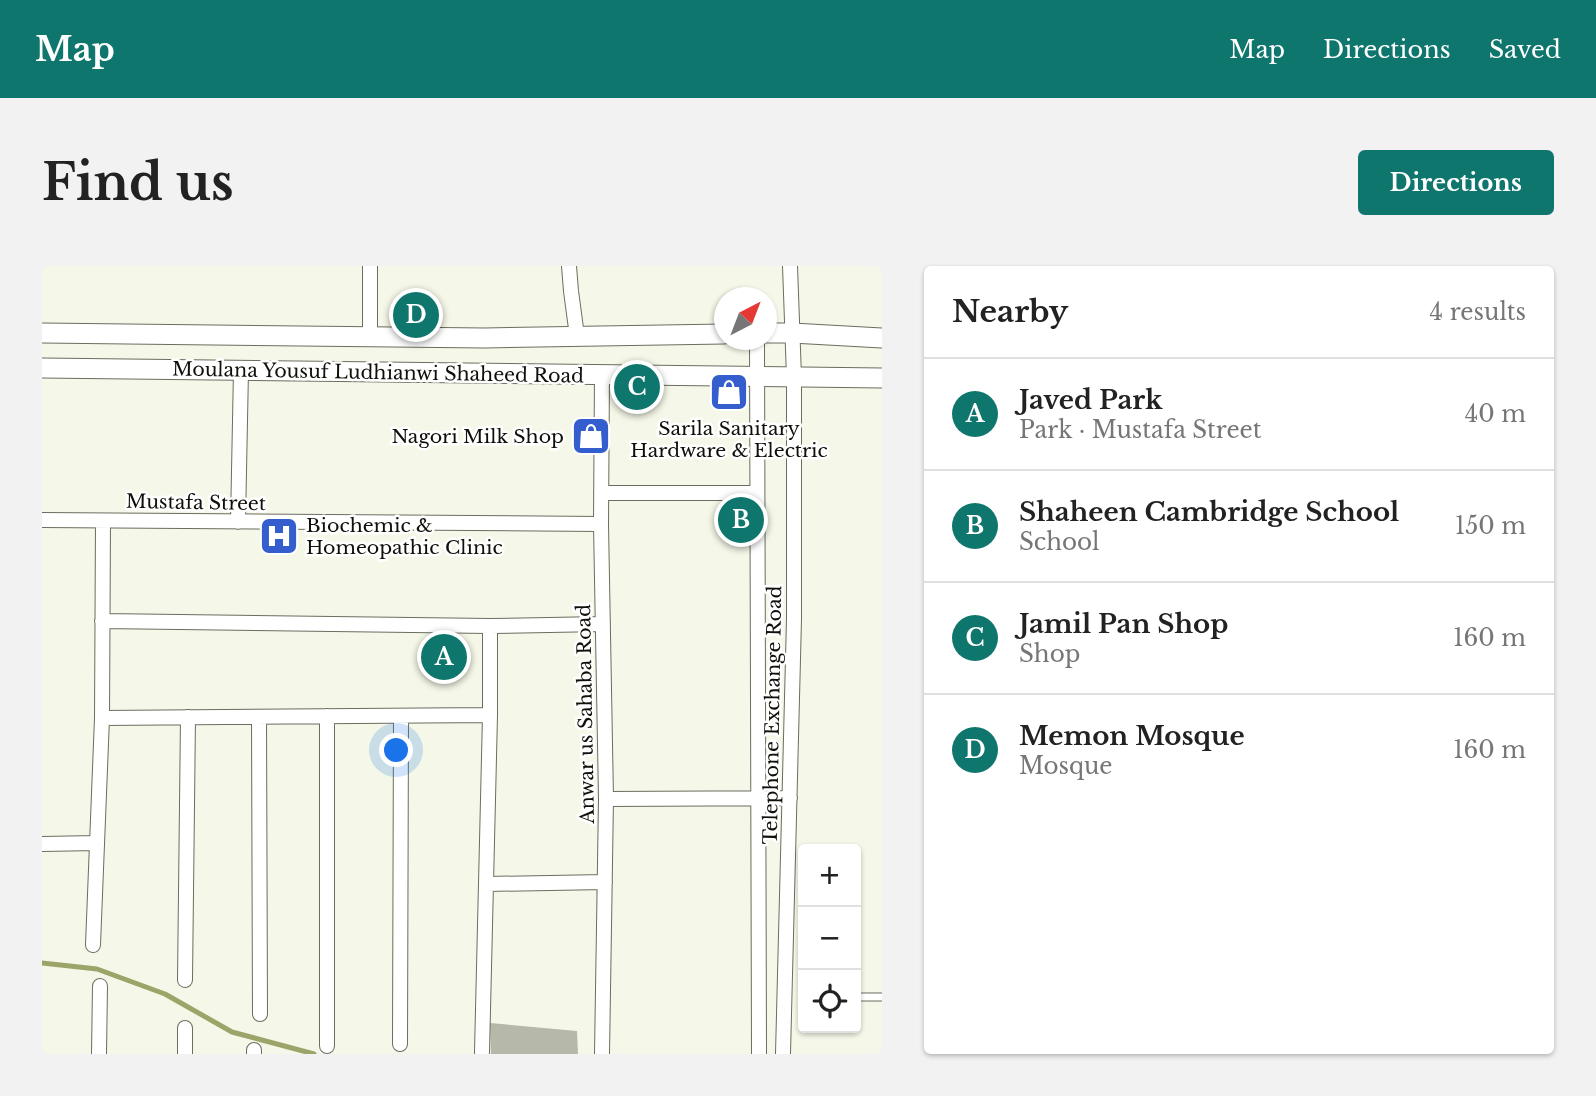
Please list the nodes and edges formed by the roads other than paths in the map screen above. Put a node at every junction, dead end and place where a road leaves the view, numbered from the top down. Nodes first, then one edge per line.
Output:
1 (370, 266) edge
2 (569, 266) edge
3 (790, 266) edge
4 (42, 333) edge
5 (777, 333) edge
6 (792, 333) junction
7 (714, 334) edge
8 (577, 336) junction
9 (370, 337) junction
10 (882, 338) edge
11 (757, 350) edge
12 (42, 368) edge
13 (241, 370) junction
14 (602, 374) junction
15 (758, 376) junction
16 (794, 377) junction
17 (882, 378) edge
18 (601, 493) junction
19 (757, 493) junction
20 (42, 520) edge
21 (103, 521) junction
22 (238, 522) junction
23 (601, 524) junction
24 (102, 621) junction
25 (603, 624) junction
26 (490, 626) junction
27 (490, 715) junction
28 (327, 716) junction
29 (401, 716) junction
30 (259, 717) junction
31 (102, 718) junction
32 (188, 718) junction
33 (758, 797) junction
34 (790, 797) junction
35 (606, 799) junction
36 (42, 844) edge
37 (97, 844) junction
38 (605, 882) junction
39 (486, 884) junction
40 (93, 945) dead end
41 (185, 980) dead end
42 (100, 986) dead end
43 (861, 997) edge
44 (882, 997) edge
45 (260, 1014) dead end
46 (185, 1028) dead end
47 (400, 1044) dead end
48 (327, 1046) dead end
49 (482, 1052) dead end
50 (99, 1054) edge
51 (185, 1054) edge
52 (602, 1054) edge
53 (759, 1054) edge
54 (783, 1054) edge

1 - 9 street
2 - 8 street
3 - 6 street, Telephone Exchange Road
4 - 9 street, Moulana Yousuf Ludhianwi Shaheed Road
5 - 6 street
6 - 10 street
6 - 16 street, Telephone Exchange Road
7 - 8 street, Moulana Yousuf Ludhianwi Shaheed Road
8 - 9 street, Moulana Yousuf Ludhianwi Shaheed Road
11 - 15 street
12 - 13 street, Moulana Yousuf Ludhianwi Shaheed Road
13 - 14 street, Moulana Yousuf Ludhianwi Shaheed Road
13 - 22 street
14 - 15 street, Moulana Yousuf Ludhianwi Shaheed Road
14 - 18 street, Anwar us Sahaba Road
15 - 16 street, Moulana Yousuf Ludhianwi Shaheed Road
15 - 19 street
16 - 17 street, Moulana Yousuf Ludhianwi Shaheed Road
16 - 34 street, Telephone Exchange Road
18 - 19 street
18 - 23 street, Anwar us Sahaba Road
19 - 33 street
20 - 21 street, Mustafa Street
21 - 22 street, Mustafa Street
21 - 24 street
22 - 23 street, Mustafa Street
23 - 25 street, Anwar us Sahaba Road
24 - 26 street
24 - 31 street
25 - 26 street
25 - 35 street, Anwar us Sahaba Road
26 - 27 street
27 - 29 street
27 - 39 street
28 - 29 street
28 - 30 street
28 - 48 street
29 - 47 street
30 - 32 street
30 - 45 street
31 - 32 street
31 - 37 street
32 - 41 street
33 - 34 street
33 - 35 street
33 - 53 street
34 - 54 street, Telephone Exchange Road
35 - 38 street, Anwar us Sahaba Road
36 - 37 street
37 - 40 street
38 - 39 street
38 - 52 street, Anwar us Sahaba Road
39 - 49 street
42 - 50 street
43 - 44 lane
46 - 51 street

